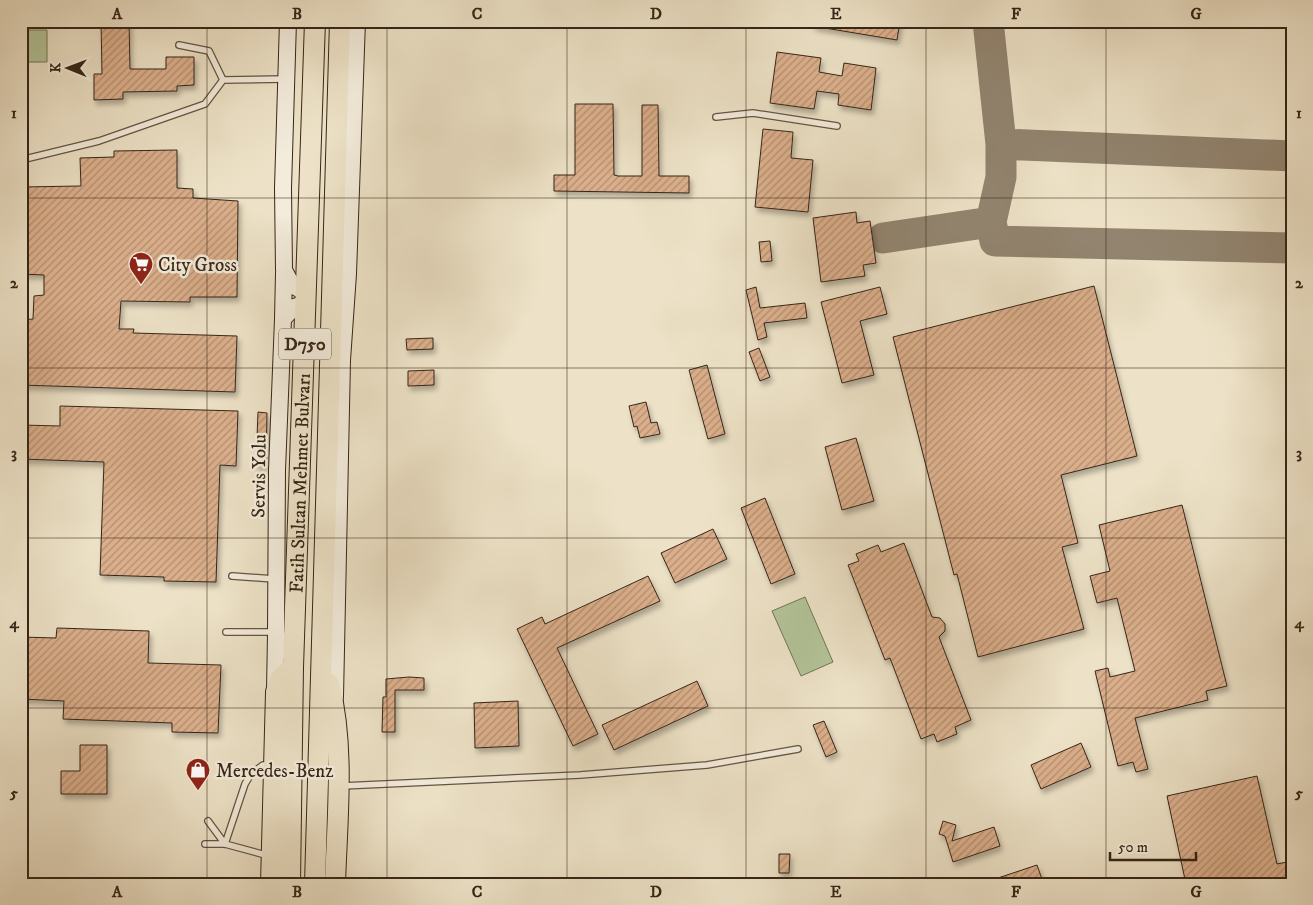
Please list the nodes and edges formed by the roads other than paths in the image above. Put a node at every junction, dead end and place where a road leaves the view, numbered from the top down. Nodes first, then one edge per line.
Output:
1 (288, 21) edge
2 (315, 21) edge
3 (340, 21) edge
4 (357, 21) edge
5 (179, 45) dead end
6 (286, 79) junction
7 (223, 80) junction
8 (716, 117) dead end
9 (837, 126) dead end
10 (21, 160) edge
11 (284, 270) junction
12 (348, 274) junction
13 (333, 290) junction
14 (306, 298) junction
15 (283, 319) junction
16 (330, 339) junction
17 (342, 360) junction
18 (232, 576) dead end
19 (276, 579) junction
20 (226, 632) dead end
21 (276, 632) junction
22 (293, 661) junction
23 (322, 661) junction
24 (334, 707) junction
25 (275, 709) junction
26 (798, 749) dead end
27 (274, 765) junction
28 (338, 786) junction
29 (208, 822) dead end
30 (205, 844) dead end
31 (225, 844) junction
32 (272, 857) junction
33 (271, 884) edge
34 (290, 884) edge
35 (315, 884) edge
36 (335, 884) edge

1 - 6 street
2 - 14 highway, Fatih Sultan Mehmet Bulvarı / D750
3 - 13 highway, Fatih Sultan Mehmet Bulvarı / D750
4 - 12 street
5 - 7 lane
6 - 7 lane
6 - 11 street
7 - 10 lane
8 - 9 lane
11 - 14 street
11 - 15 street, Servis Yolu
12 - 13 street
12 - 17 street, Fatih Sultan Mehmet Bulvarı
13 - 16 highway, Fatih Sultan Mehmet Bulvarı / D750
14 - 15 street
14 - 22 highway, Fatih Sultan Mehmet Bulvarı / D750
15 - 19 street, Servis Yolu
16 - 17 street
16 - 23 highway, Fatih Sultan Mehmet Bulvarı / D750
17 - 24 street, Fatih Sultan Mehmet Bulvarı
18 - 19 lane
19 - 21 street, Servis Yolu
20 - 21 lane
21 - 22 street
21 - 25 street, Servis Yolu
22 - 25 highway
22 - 34 highway, Fatih Sultan Mehmet Bulvarı / D750
23 - 24 highway
23 - 35 highway, Fatih Sultan Mehmet Bulvarı / D750
24 - 28 highway
25 - 27 highway
26 - 28 lane
27 - 31 lane
27 - 32 highway
28 - 36 highway
29 - 31 lane
30 - 31 lane
31 - 32 lane
32 - 33 highway

